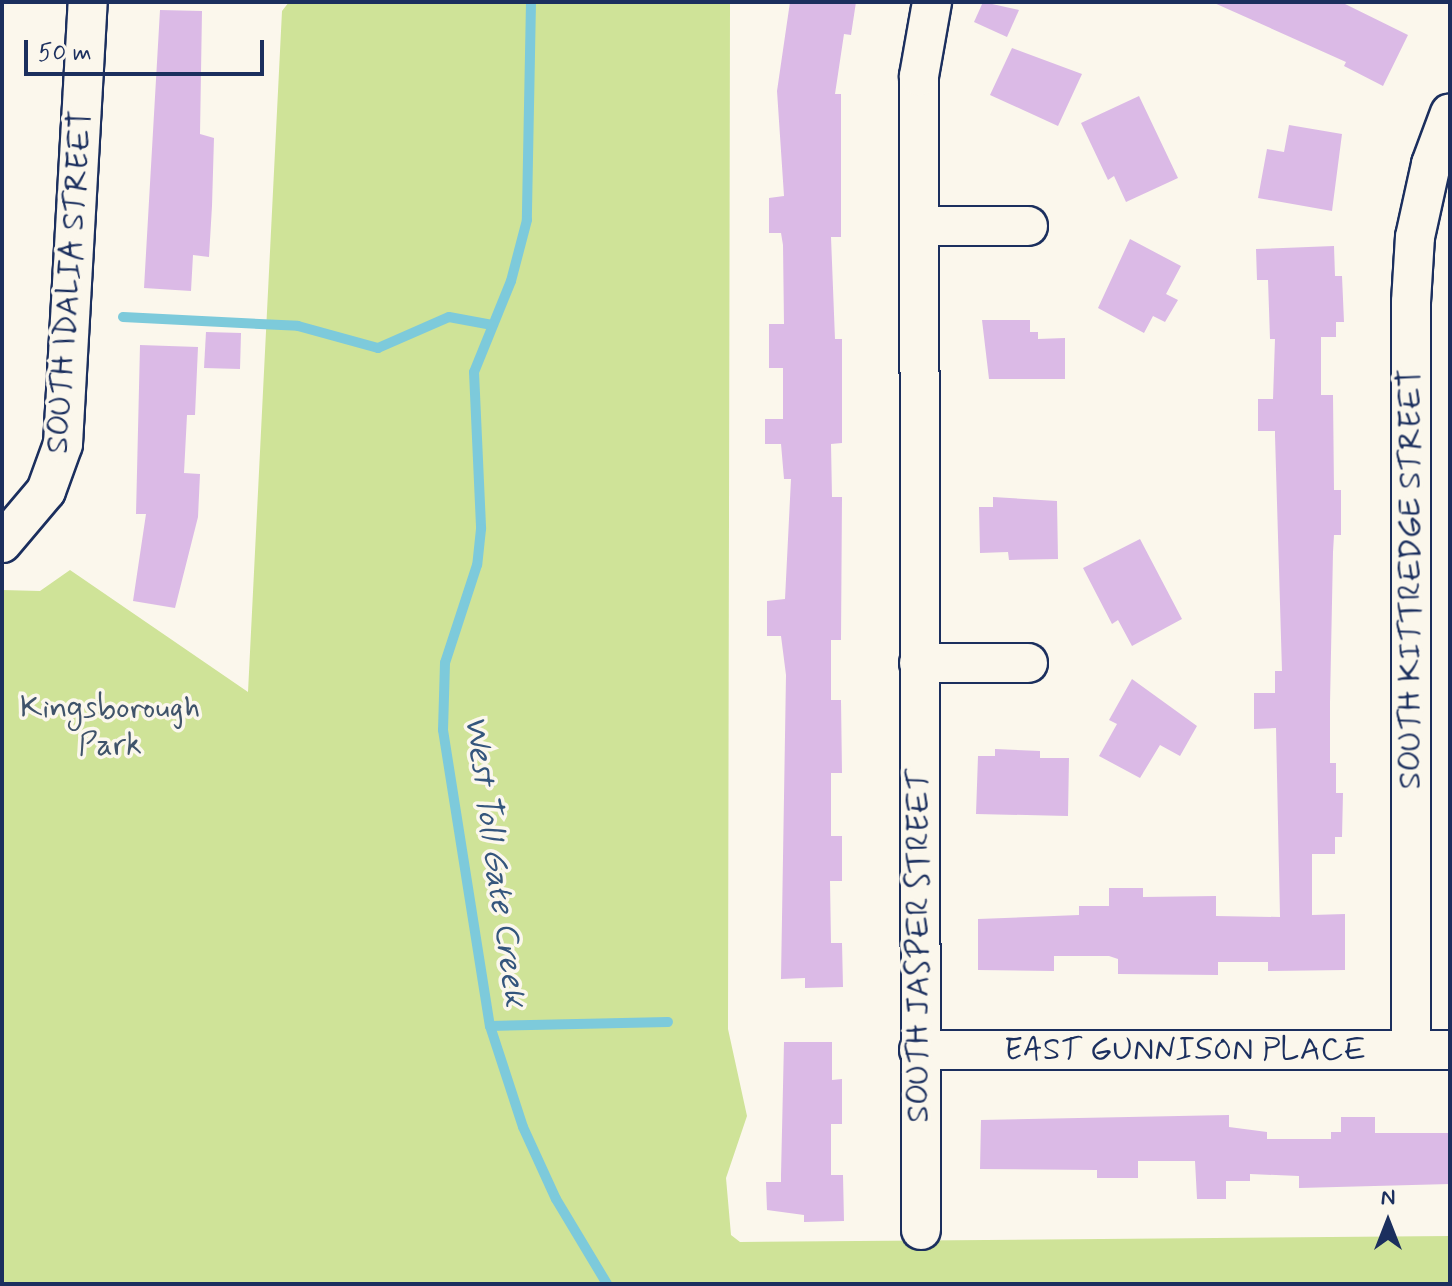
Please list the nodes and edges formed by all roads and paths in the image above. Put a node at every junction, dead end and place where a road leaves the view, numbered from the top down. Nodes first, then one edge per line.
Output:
1 (88, 2) edge
2 (932, 2) edge
3 (1450, 113) edge
4 (919, 226) junction
5 (1028, 226) dead end
6 (2, 543) edge
7 (919, 663) junction
8 (1028, 663) dead end
9 (919, 1050) junction
10 (1411, 1050) junction
11 (1450, 1050) edge
12 (921, 1230) dead end

1 - 6 street, SOUTH IDALIA STREET
2 - 4 street, SOUTH JASPER STREET
3 - 10 street, SOUTH KITTREDGE STREET
4 - 5 street
4 - 7 street, SOUTH JASPER STREET
7 - 8 street
7 - 9 street, SOUTH JASPER STREET
9 - 10 street, EAST GUNNISON PLACE
9 - 12 street, SOUTH JASPER STREET
10 - 11 street, EAST GUNNISON PLACE

